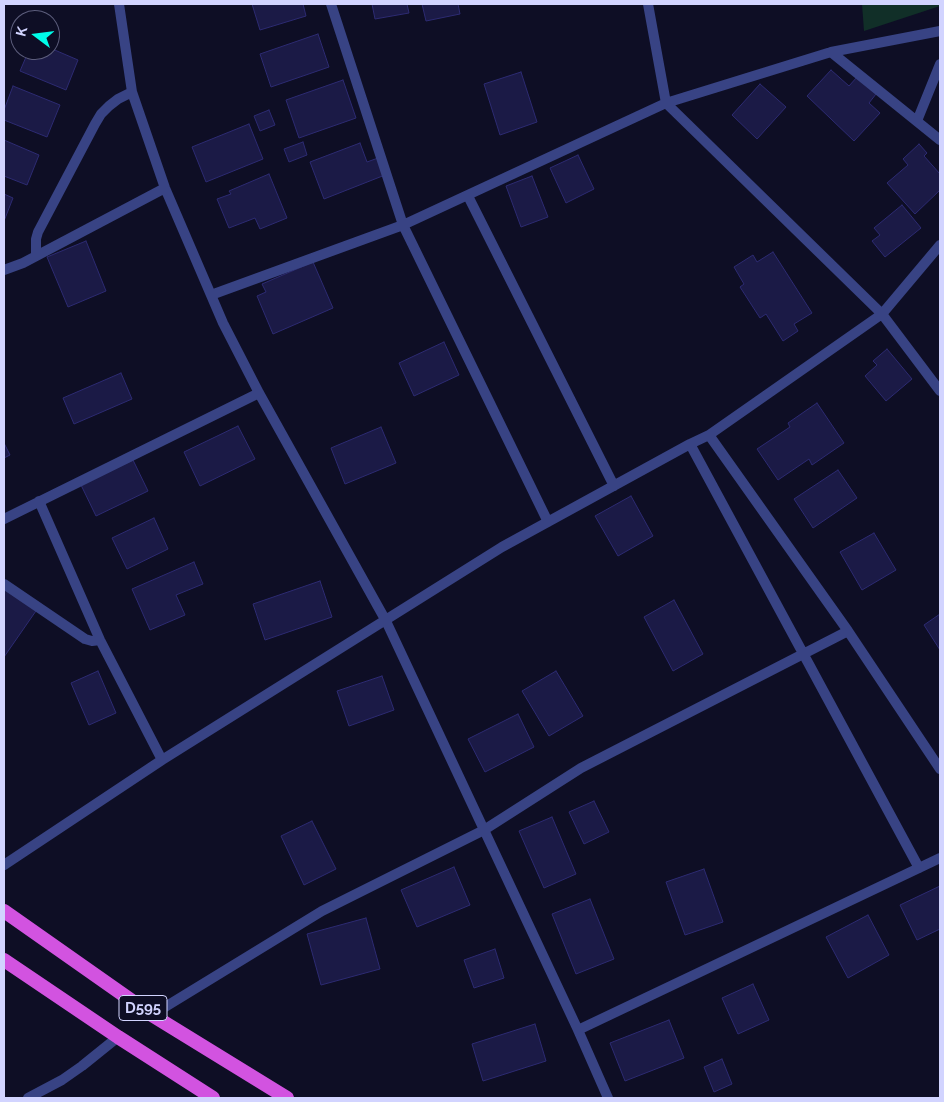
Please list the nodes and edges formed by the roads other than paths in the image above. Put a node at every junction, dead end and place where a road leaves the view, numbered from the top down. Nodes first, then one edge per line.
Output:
1 (119, 4) edge
2 (331, 4) edge
3 (648, 4) edge
4 (940, 31) edge
5 (831, 52) junction
6 (940, 64) edge
7 (132, 92) junction
8 (666, 104) junction
9 (917, 121) junction
10 (940, 140) edge
11 (165, 188) junction
12 (468, 196) junction
13 (403, 226) junction
14 (940, 245) edge
15 (36, 256) junction
16 (4, 270) edge
17 (211, 295) junction
18 (882, 314) junction
19 (940, 392) edge
20 (259, 393) junction
21 (709, 436) junction
22 (690, 444) junction
23 (614, 486) junction
24 (39, 501) junction
25 (4, 518) edge
26 (548, 522) junction
27 (4, 584) edge
28 (386, 621) junction
29 (848, 631) junction
30 (100, 640) junction
31 (804, 654) junction
32 (162, 760) junction
33 (940, 768) edge
34 (484, 830) junction
35 (940, 858) edge
36 (4, 865) edge
37 (919, 868) junction
38 (4, 910) edge
39 (4, 960) edge
40 (152, 1015) junction
41 (578, 1030) junction
42 (118, 1037) junction
43 (28, 1098) edge
44 (214, 1098) edge
45 (287, 1098) edge
46 (608, 1098) edge

1 - 7 street
2 - 13 street
3 - 8 street
4 - 5 street
5 - 8 street
5 - 9 street
6 - 9 street
7 - 11 street
7 - 15 street
8 - 12 street
8 - 18 street
9 - 10 street
11 - 15 street
11 - 17 street
12 - 13 street
12 - 23 street
13 - 17 street
13 - 26 street
14 - 18 street
15 - 16 street
17 - 20 street
18 - 19 street
18 - 21 street
20 - 24 street
20 - 28 street
21 - 22 street
21 - 29 street
22 - 23 street
22 - 31 street
23 - 26 street
24 - 25 street
24 - 30 street
26 - 28 street
27 - 30 street
28 - 32 street
28 - 34 street
29 - 31 street
29 - 33 street
30 - 32 street
31 - 34 street
31 - 37 street
32 - 36 street
34 - 40 street
34 - 41 street
35 - 37 street
37 - 41 street
38 - 40 highway, D595
39 - 42 highway, D595
40 - 45 highway, D595
41 - 46 street
42 - 43 street
42 - 44 highway, D595

